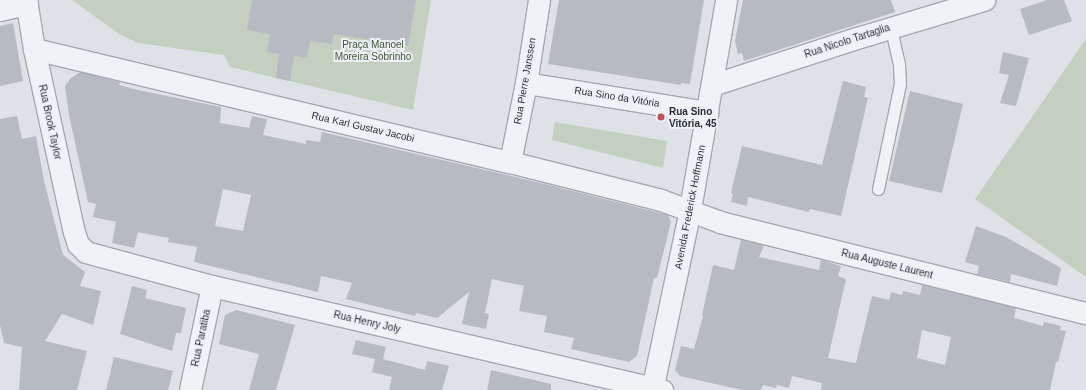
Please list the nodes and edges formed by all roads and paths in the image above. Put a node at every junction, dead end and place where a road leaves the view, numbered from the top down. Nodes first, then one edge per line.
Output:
1 (539, 0) edge
2 (726, 0) edge
3 (984, 0) edge
4 (26, 2) edge
5 (0, 10) edge
6 (891, 28) junction
7 (34, 49) junction
8 (526, 83) junction
9 (712, 85) junction
10 (708, 112) junction
11 (510, 162) junction
12 (878, 189) dead end
13 (690, 209) junction
14 (78, 244) joint
15 (212, 286) junction
16 (1086, 313) edge
17 (656, 389) edge
18 (190, 390) edge

1 - 8 street, Rua Pierre Janssen
2 - 9 street, Avenida Frederick Hoffmann
3 - 6 street, Rua Nicolo Tartaglia
4 - 5 street
4 - 7 street, Rua Brook Taylor
6 - 9 street, Rua Nicolo Tartaglia
6 - 12 lane
7 - 11 street, Rua Karl Gustav Jacobi
7 - 14 street, Rua Brook Taylor
8 - 10 street, Rua Sino da Vitória
8 - 11 street, Rua Pierre Janssen
9 - 10 street, Avenida Frederick Hoffmann
10 - 13 street, Avenida Frederick Hoffmann
11 - 13 street, Rua Karl Gustav Jacobi
13 - 16 street, Rua Auguste Laurent
13 - 17 street, Avenida Frederick Hoffmann
14 - 15 street, Rua Henry Joly
15 - 17 street, Rua Henry Joly
15 - 18 street, Rua Paratiba

